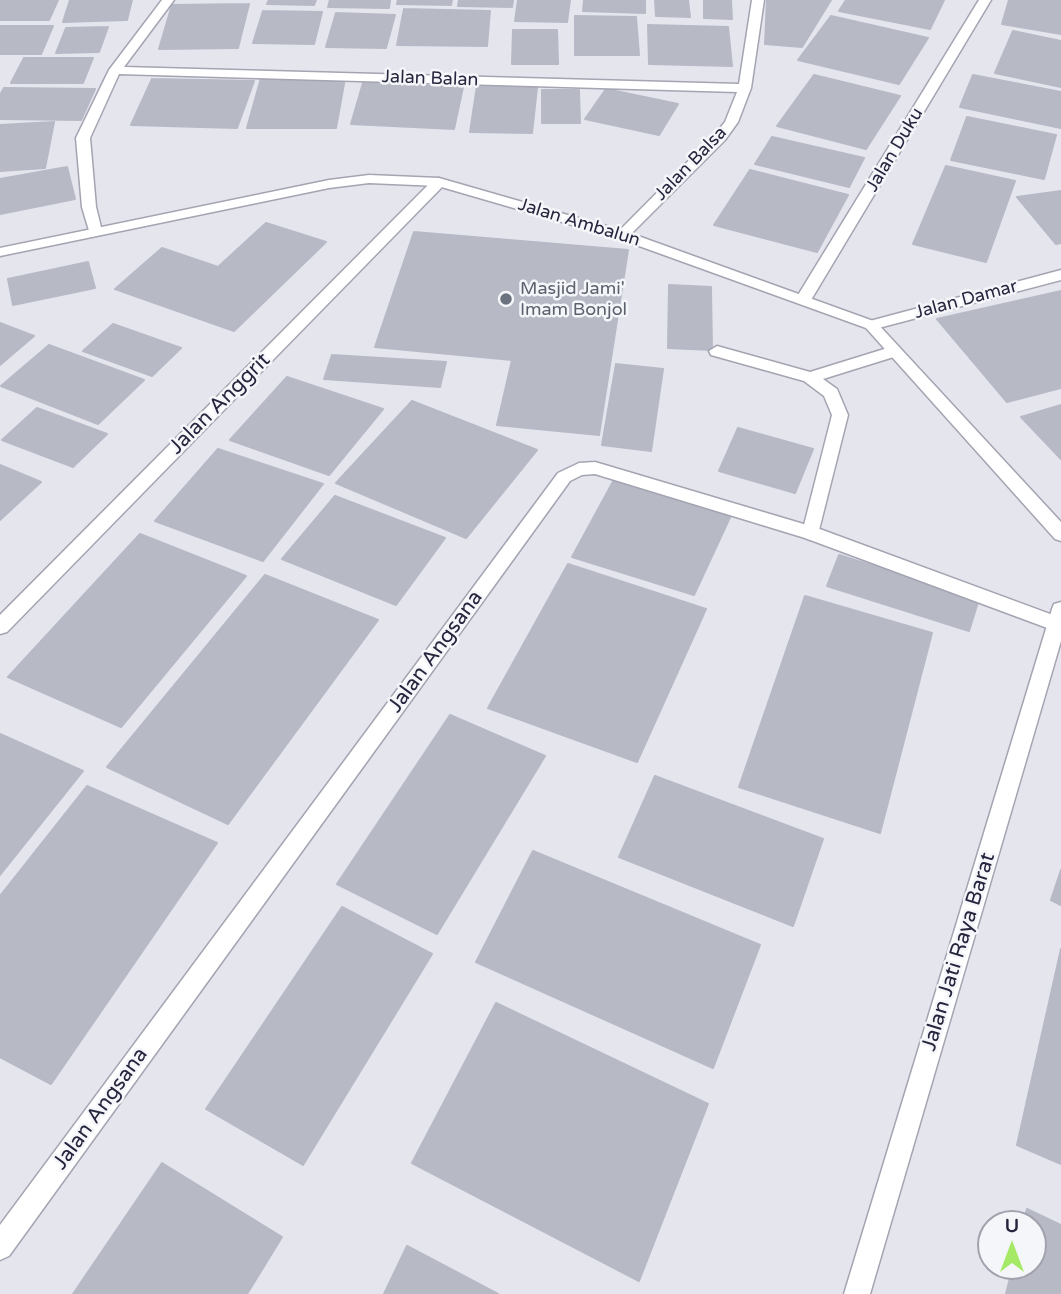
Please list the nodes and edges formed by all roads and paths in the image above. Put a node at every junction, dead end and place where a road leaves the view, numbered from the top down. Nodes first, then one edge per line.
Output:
1 (168, 0) edge
2 (758, 0) edge
3 (985, 0) edge
4 (114, 71) junction
5 (745, 88) junction
6 (439, 182) junction
7 (95, 231) junction
8 (622, 235) junction
9 (0, 252) edge
10 (1061, 275) edge
11 (803, 300) junction
12 (871, 325) junction
13 (717, 351) dead end
14 (894, 351) junction
15 (810, 377) junction
16 (811, 533) junction
17 (1061, 534) edge
18 (1059, 617) edge
19 (0, 627) edge
20 (0, 1247) edge
21 (857, 1294) edge

1 - 4 street
2 - 5 street, Jalan Balsa
3 - 11 street, Jalan Duku
4 - 5 street, Jalan Balan
4 - 7 street
5 - 8 street, Jalan Balsa
6 - 7 street, Jalan Ambalun
6 - 8 street, Jalan Ambalun
6 - 19 street, Jalan Anggrit
7 - 9 street, Jalan Ambalun
8 - 11 street, Jalan Ambalun
10 - 12 street, Jalan Damar
11 - 12 street, Jalan Ambalun
12 - 14 street, Jalan Ambalun
13 - 15 street
14 - 15 street
14 - 17 street, Jalan Ambalun
15 - 16 street
16 - 18 street, Jalan Angsana
16 - 20 street, Jalan Angsana
18 - 21 street, Jalan Jati Raya Barat

